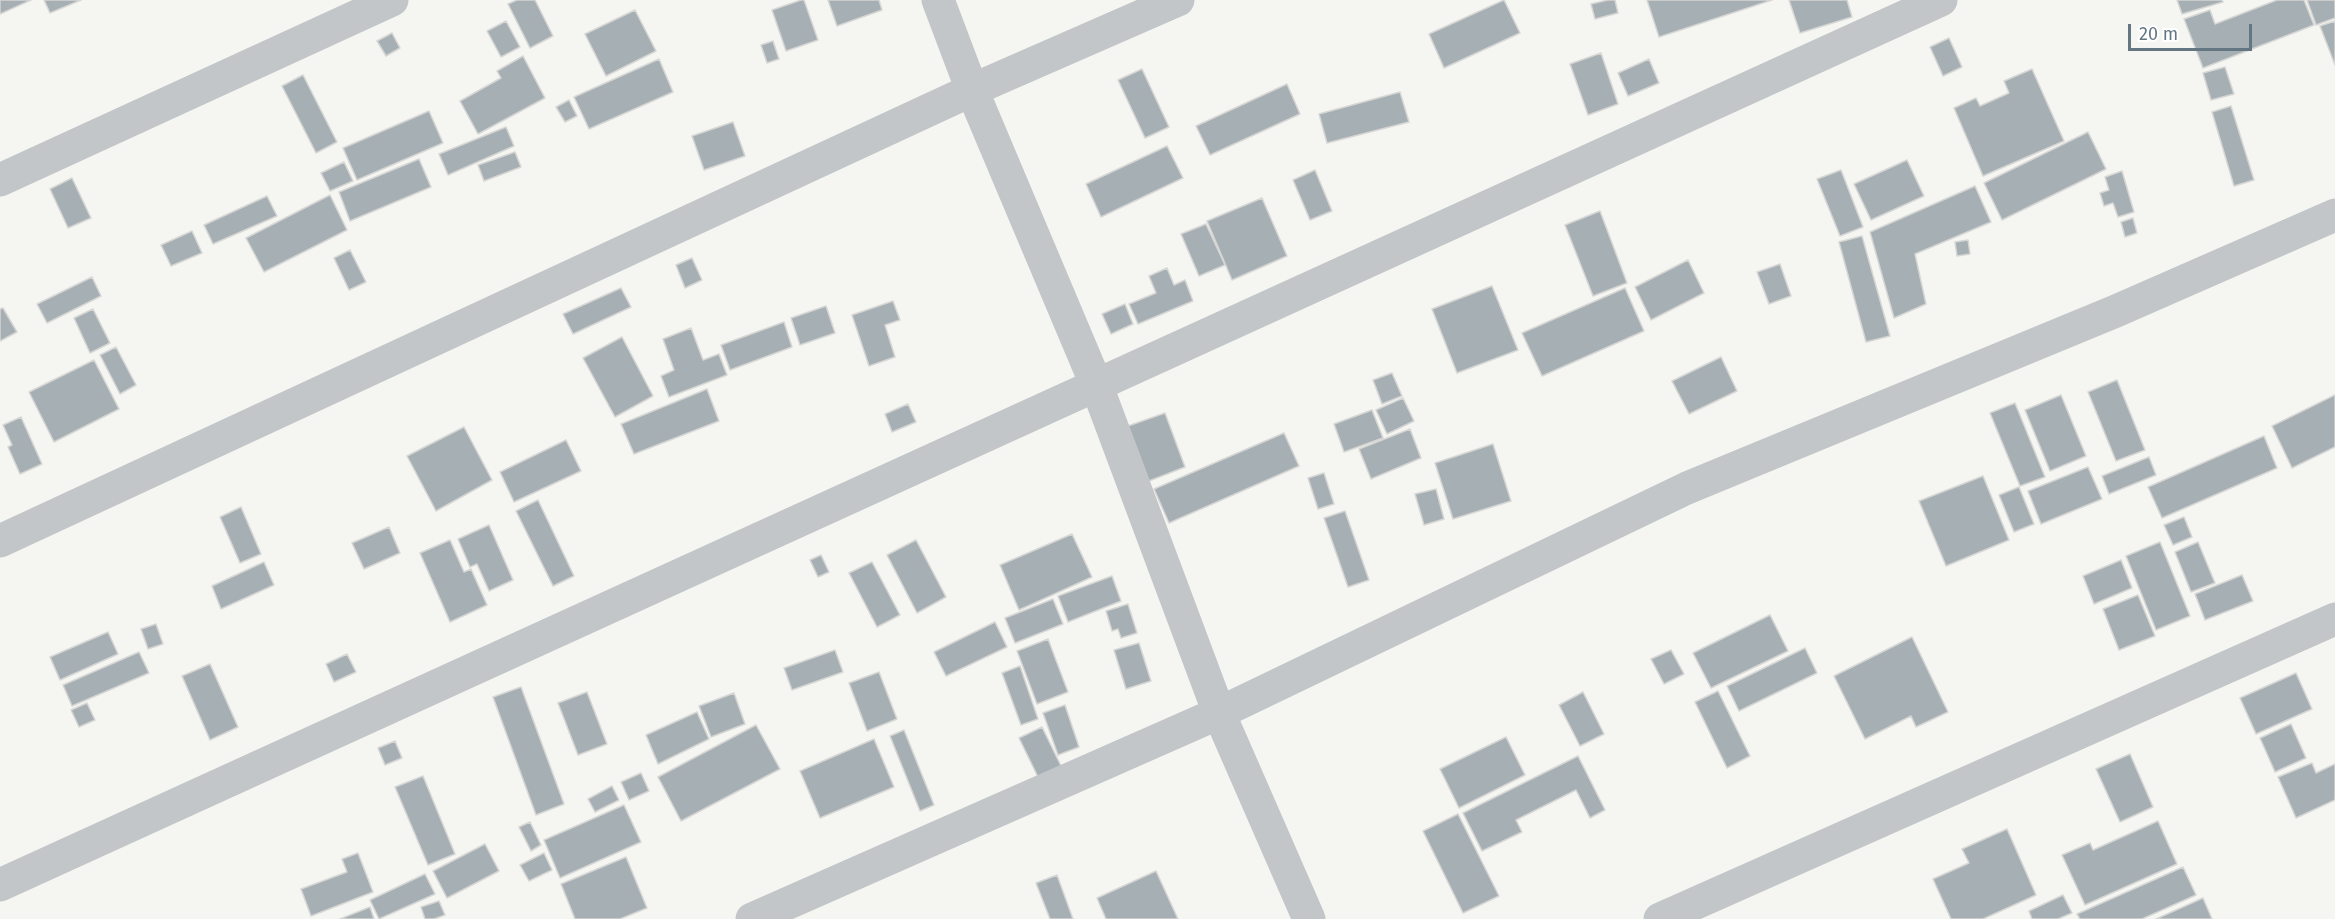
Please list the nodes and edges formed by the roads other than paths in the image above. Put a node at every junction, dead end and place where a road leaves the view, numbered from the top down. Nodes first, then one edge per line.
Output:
1 (392, 0) edge
2 (938, 0) edge
3 (1178, 0) edge
4 (1941, 0) edge
5 (972, 90) junction
6 (0, 180) edge
7 (2335, 215) edge
8 (1096, 384) junction
9 (0, 541) edge
10 (2335, 619) edge
11 (1219, 713) junction
12 (0, 885) edge
13 (752, 919) edge
14 (1309, 919) edge
15 (1660, 919) edge

1 - 6 street
2 - 5 street
3 - 5 street
4 - 8 street
5 - 8 street
5 - 9 street
7 - 11 street
8 - 11 street
8 - 12 street
10 - 15 street
11 - 13 street
11 - 14 street

